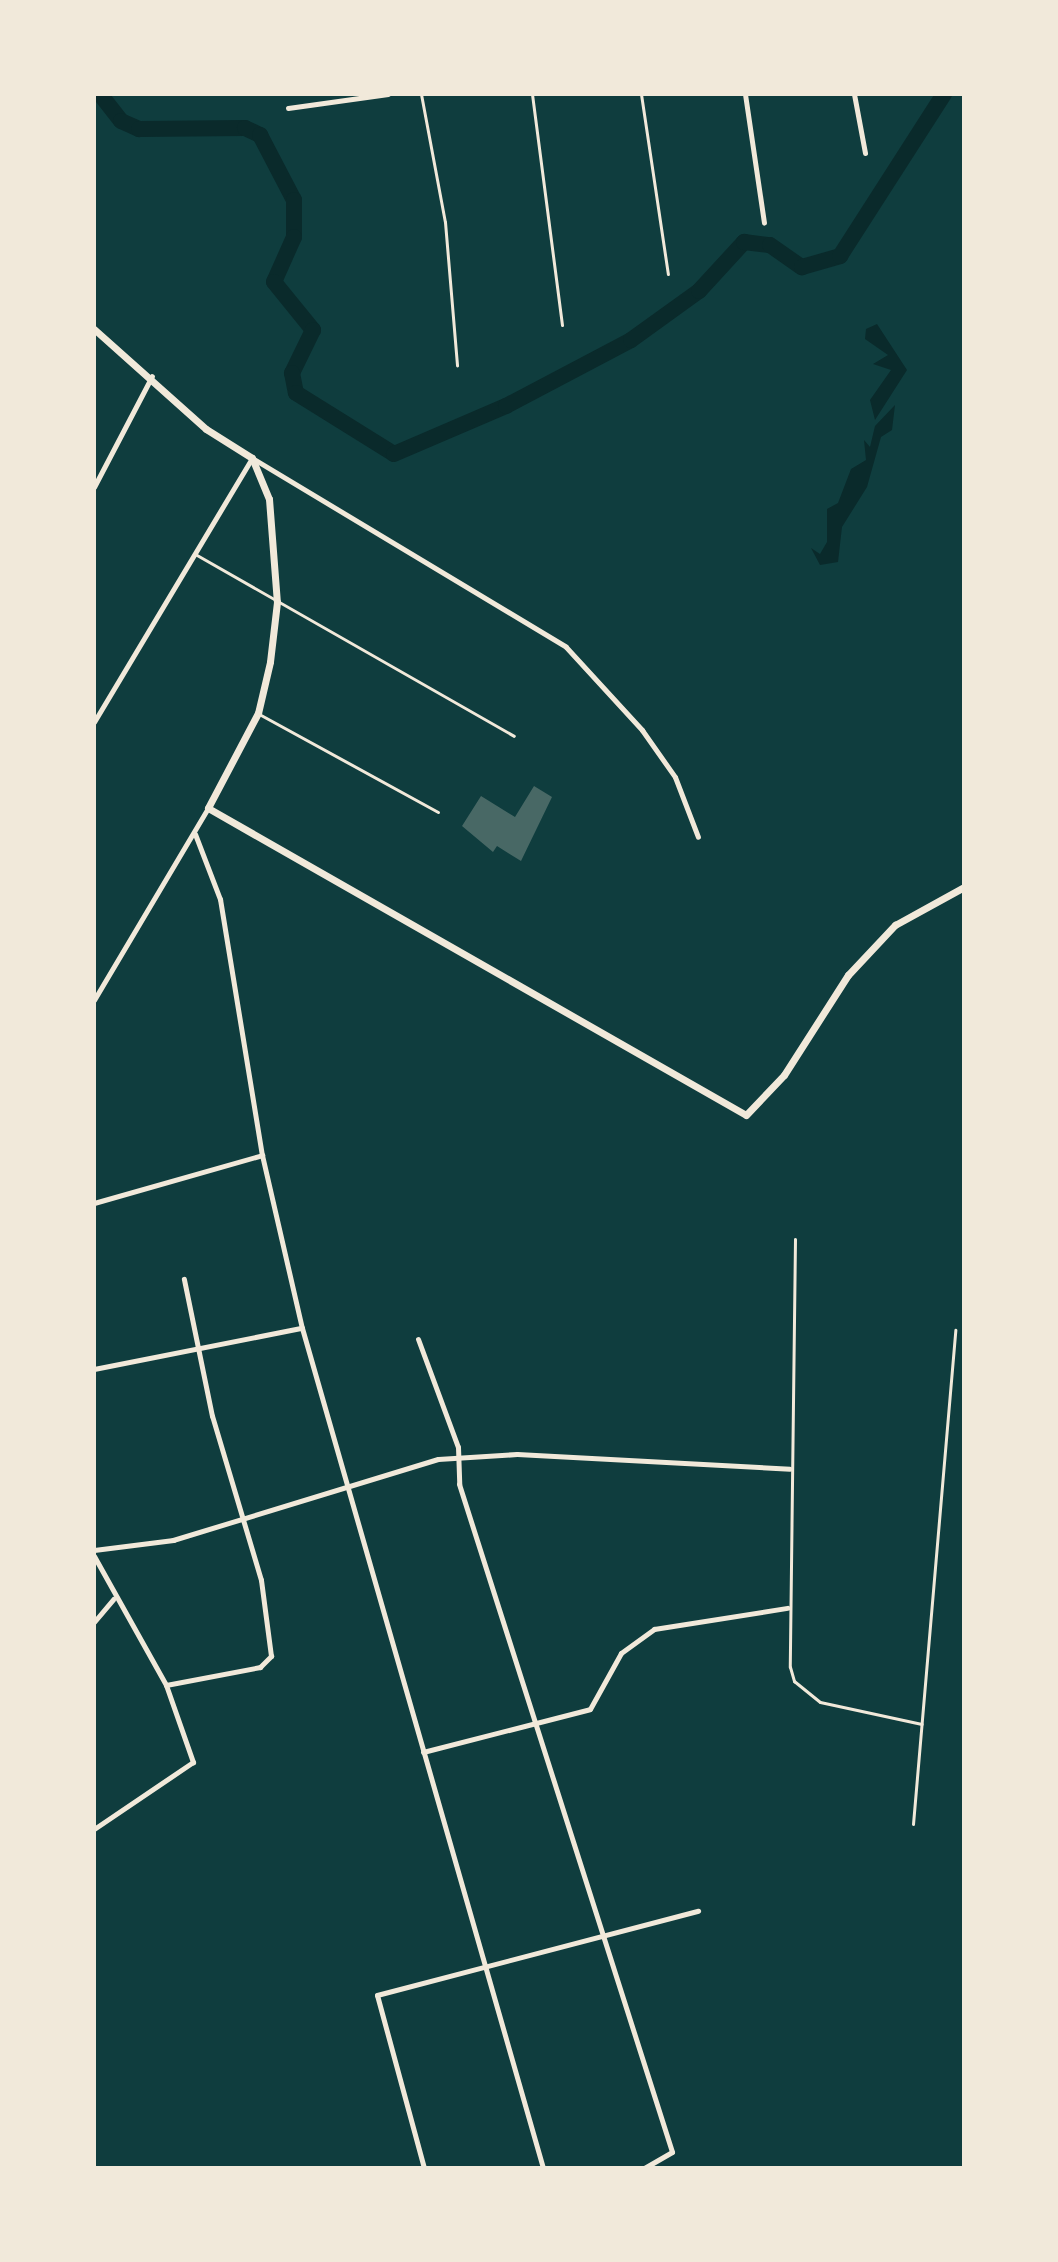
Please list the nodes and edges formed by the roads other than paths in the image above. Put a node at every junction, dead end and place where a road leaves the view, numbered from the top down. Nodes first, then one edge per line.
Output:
1 (388, 94) edge
2 (421, 94) edge
3 (532, 94) edge
4 (641, 94) edge
5 (745, 94) edge
6 (854, 94) edge
7 (288, 108) dead end
8 (865, 153) dead end
9 (764, 223) dead end
10 (668, 274) dead end
11 (562, 325) dead end
12 (94, 329) edge
13 (457, 366) dead end
14 (152, 376) junction
15 (252, 458) junction
16 (94, 487) edge
17 (195, 554) junction
18 (277, 602) junction
19 (258, 713) junction
20 (94, 722) edge
21 (514, 736) dead end
22 (208, 808) junction
23 (438, 812) dead end
24 (195, 834) junction
25 (698, 837) dead end
26 (964, 887) edge
27 (94, 1000) edge
28 (262, 1155) junction
29 (94, 1203) edge
30 (795, 1239) dead end
31 (184, 1279) dead end
32 (302, 1328) junction
33 (955, 1330) dead end
34 (418, 1339) dead end
35 (200, 1348) junction
36 (94, 1369) edge
37 (454, 1462) junction
38 (790, 1469) junction
39 (346, 1485) junction
40 (241, 1520) junction
41 (94, 1553) edge
42 (113, 1599) junction
43 (787, 1608) junction
44 (94, 1622) edge
45 (166, 1685) junction
46 (922, 1724) junction
47 (536, 1725) junction
48 (423, 1752) junction
49 (913, 1824) dead end
50 (94, 1829) edge
51 (698, 1911) dead end
52 (604, 1937) junction
53 (484, 1969) junction
54 (424, 2168) edge
55 (543, 2168) edge
56 (644, 2168) edge

1 - 7 street
2 - 13 lane
3 - 11 lane
4 - 10 lane
5 - 9 street
6 - 8 street
12 - 14 street
14 - 15 street
14 - 16 street
15 - 17 street
15 - 18 street
15 - 25 street
17 - 18 lane
17 - 20 street
18 - 19 street
18 - 21 lane
19 - 22 street
19 - 23 lane
22 - 24 street
22 - 26 street
24 - 27 street
24 - 28 street
28 - 29 street
28 - 32 street
30 - 38 lane
31 - 35 street
32 - 35 street
32 - 39 street
33 - 46 lane
34 - 37 street
35 - 36 street
35 - 40 street
37 - 38 street
37 - 39 street
37 - 47 street
38 - 43 lane
39 - 40 street
39 - 48 street
40 - 41 street
40 - 45 street
41 - 42 street
42 - 44 street
42 - 45 street
43 - 46 lane
43 - 47 street
45 - 50 street
46 - 49 lane
47 - 48 street
47 - 52 street
48 - 53 street
51 - 52 street
52 - 53 street
52 - 56 street
53 - 54 street
53 - 55 street

